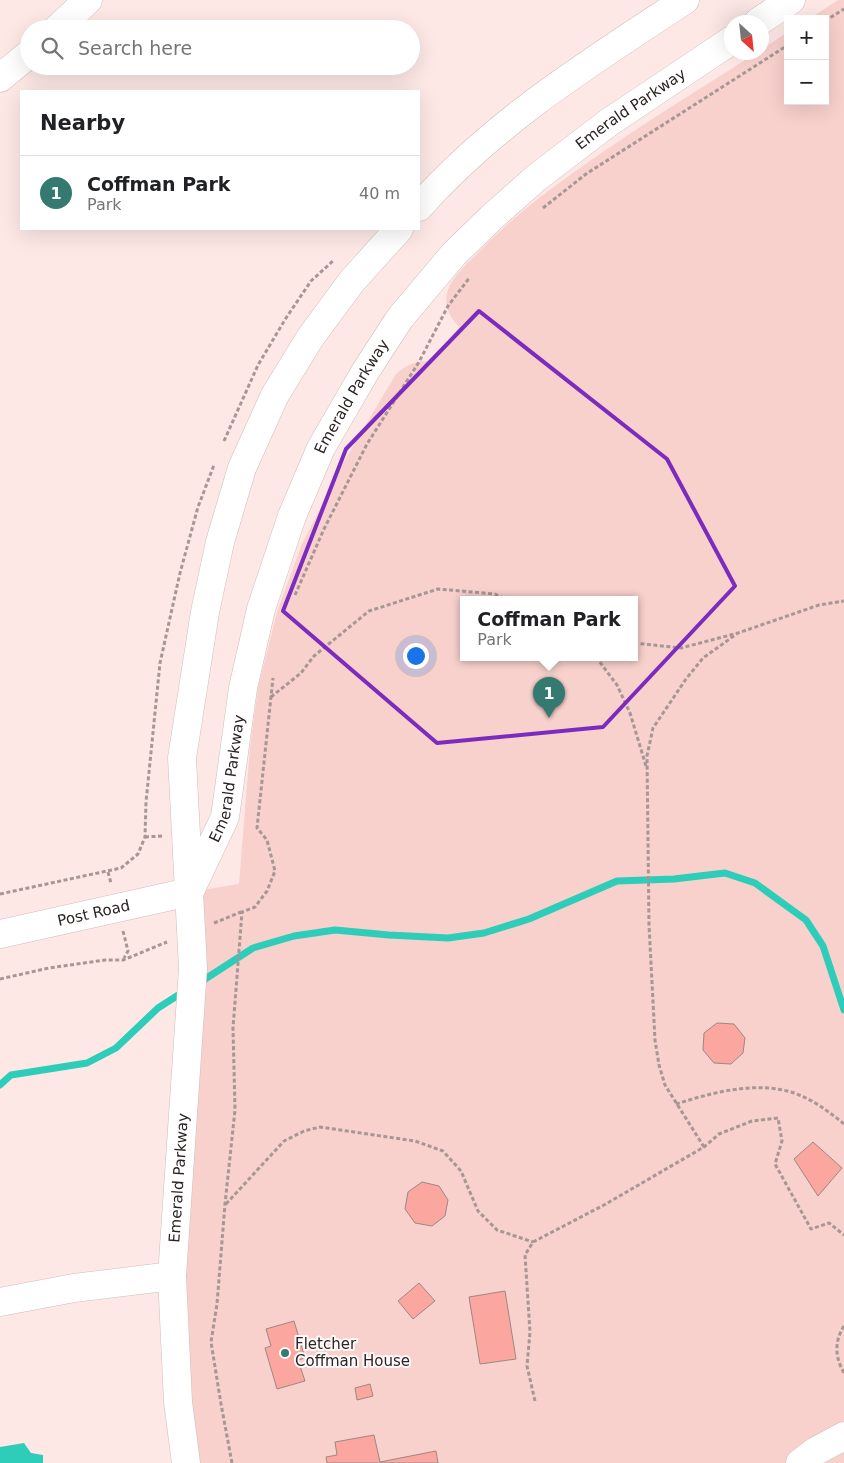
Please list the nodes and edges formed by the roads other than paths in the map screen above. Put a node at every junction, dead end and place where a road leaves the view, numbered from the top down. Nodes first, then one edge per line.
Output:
1 (88, 0) edge
2 (685, 0) edge
3 (791, 0) edge
4 (768, 15) edge
5 (67, 20) edge
6 (724, 45) edge
7 (20, 61) edge
8 (0, 78) edge
9 (420, 206) edge
10 (398, 230) edge
11 (189, 892) junction
12 (0, 934) edge
13 (172, 1276) junction
14 (0, 1302) edge
15 (844, 1436) edge
16 (186, 1463) edge
17 (800, 1463) edge

1 - 5 main road
2 - 9 main road
3 - 4 main road
6 - 11 main road, Emerald Parkway
7 - 8 main road
10 - 11 main road, Emerald Parkway
11 - 12 main road, Post Road
11 - 13 main road, Emerald Parkway
13 - 14 main road
13 - 16 main road, Emerald Parkway
15 - 17 main road

